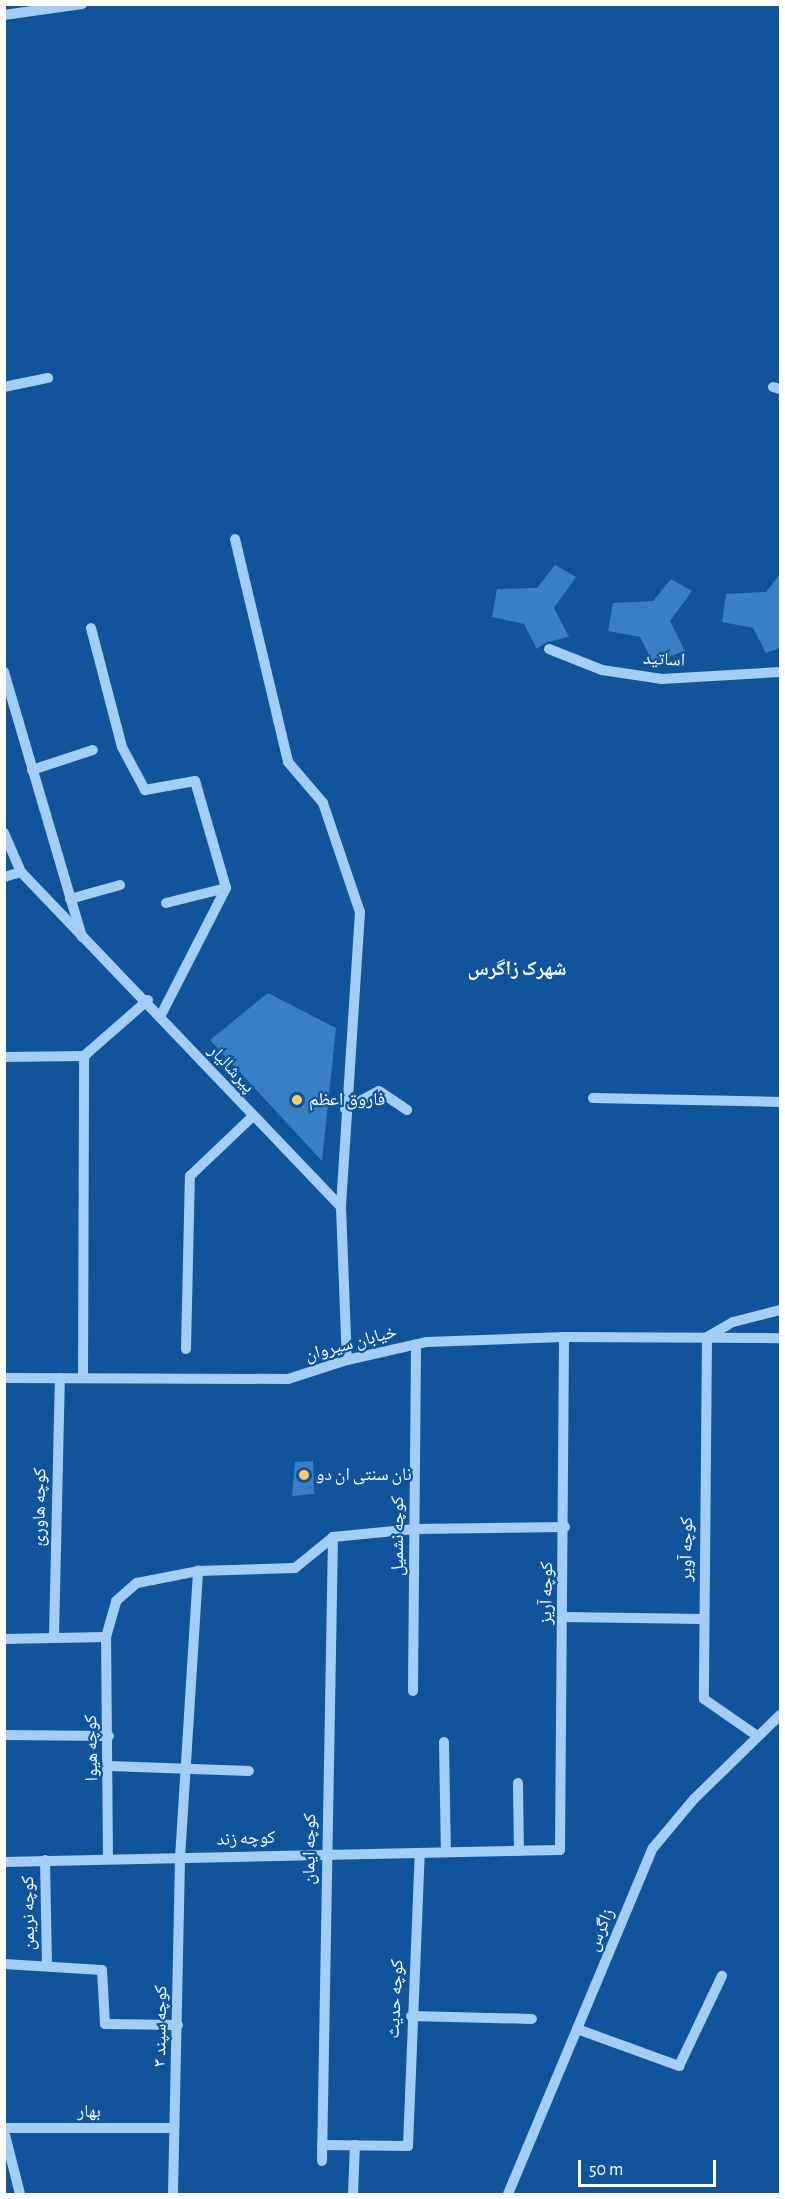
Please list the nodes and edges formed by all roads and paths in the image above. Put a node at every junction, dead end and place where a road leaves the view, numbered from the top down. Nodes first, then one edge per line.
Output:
1 (82, 4) edge
2 (4, 15) edge
3 (48, 378) dead end
4 (4, 387) edge
5 (235, 539) dead end
6 (91, 628) dead end
7 (549, 648) dead end
8 (4, 672) edge
9 (780, 672) edge
10 (93, 750) dead end
11 (32, 770) junction
12 (4, 833) edge
13 (21, 872) junction
14 (4, 877) edge
15 (120, 885) dead end
16 (226, 888) junction
17 (70, 899) junction
18 (166, 903) dead end
19 (82, 939) junction
20 (148, 1000) junction
21 (160, 1017) junction
22 (84, 1056) junction
23 (4, 1057) edge
24 (593, 1098) dead end
25 (780, 1102) edge
26 (345, 1109) junction
27 (408, 1110) dead end
28 (253, 1116) junction
29 (341, 1207) junction
30 (780, 1310) edge
31 (564, 1337) junction
32 (707, 1337) junction
33 (780, 1338) edge
34 (416, 1345) junction
35 (186, 1349) dead end
36 (347, 1360) junction
37 (4, 1378) edge
38 (60, 1378) junction
39 (83, 1378) junction
40 (565, 1527) junction
41 (415, 1529) junction
42 (333, 1537) junction
43 (198, 1571) junction
44 (563, 1617) junction
45 (703, 1619) junction
46 (54, 1637) junction
47 (106, 1637) junction
48 (4, 1639) edge
49 (413, 1691) dead end
50 (780, 1715) edge
51 (4, 1735) edge
52 (109, 1736) junction
53 (756, 1736) junction
54 (444, 1742) dead end
55 (110, 1766) junction
56 (185, 1768) junction
57 (249, 1771) dead end
58 (518, 1783) dead end
59 (560, 1850) joint
60 (519, 1851) junction
61 (327, 1852) junction
62 (446, 1852) junction
63 (420, 1853) junction
64 (180, 1858) junction
65 (108, 1859) junction
66 (45, 1860) junction
67 (4, 1862) edge
68 (4, 1964) edge
69 (47, 1964) junction
70 (722, 1976) dead end
71 (411, 2016) junction
72 (532, 2019) dead end
73 (178, 2025) junction
74 (577, 2029) junction
75 (174, 2128) junction
76 (4, 2130) edge
77 (322, 2145) junction
78 (355, 2145) junction
79 (322, 2161) dead end
80 (20, 2194) edge
81 (173, 2194) edge
82 (353, 2194) edge
83 (508, 2194) edge

1 - 2 street
3 - 4 street
5 - 26 street
6 - 16 street
7 - 9 street, اساتید
8 - 11 street
10 - 11 street
11 - 17 street
12 - 13 street, پیرشالیار
13 - 14 street
13 - 19 street, پیرشالیار
15 - 17 street
16 - 18 street
16 - 21 street
17 - 19 street
19 - 20 street, پیرشالیار
20 - 21 street, پیرشالیار
20 - 22 street
21 - 28 street, پیرشالیار
22 - 23 street
22 - 39 street
24 - 25 street
26 - 27 street
26 - 29 street
28 - 29 street, پیرشالیار
28 - 35 street
29 - 36 street
30 - 32 street, خیابان سیروان
31 - 32 street, خیابان سیروان
31 - 34 street, خیابان سیروان
31 - 40 street, کوچه آریز
32 - 33 street, خیابان سیروان
32 - 45 street, کوچه آویر
34 - 36 street, خیابان سیروان
34 - 41 street, کوچه نشمیل
36 - 39 street, خیابان سیروان
37 - 38 street, خیابان سیروان
38 - 39 street, خیابان سیروان
38 - 46 street, کوچه هاورئ
40 - 41 street
40 - 44 street, کوچه آریز
41 - 42 street
41 - 49 street, کوچه نشمیل
42 - 43 street, کوچه هیوا
42 - 61 street, کوچه ایمان
43 - 47 street, کوچه هیوا
43 - 56 street, کوچه سپند ۳
44 - 45 street
44 - 59 street, کوچه آریز
45 - 53 street, کوچه آویر
46 - 47 street
46 - 48 street
47 - 52 street, کوچه هیوا
50 - 53 street, زاگرس
51 - 52 street
52 - 55 street, کوچه هیوا
53 - 74 street, زاگرس
54 - 62 street
55 - 56 street
55 - 65 street, کوچه هیوا
56 - 57 street
56 - 64 street, کوچه سپند ۳
58 - 60 street
59 - 60 street, کوچه زند
60 - 62 street, کوچه زند
61 - 63 street, کوچه زند
61 - 64 street, کوچه زند
61 - 77 street, کوچه ایمان
62 - 63 street, کوچه زند
63 - 71 street, کوچه حدیث
64 - 65 street, کوچه زند
64 - 73 street, کوچه سپند ۳
65 - 66 street, کوچه زند
66 - 67 street, کوچه زند
66 - 69 street, کوچه نریمن
68 - 69 street
69 - 73 street
70 - 74 street
71 - 72 street
71 - 78 street, کوچه حدیث
73 - 75 street, کوچه سپند ۳
74 - 83 street, زاگرس
75 - 76 street, بهار
75 - 81 street, کوچه سپند ۳
76 - 80 street
77 - 78 street
77 - 79 street, کوچه ایمان
78 - 82 street

